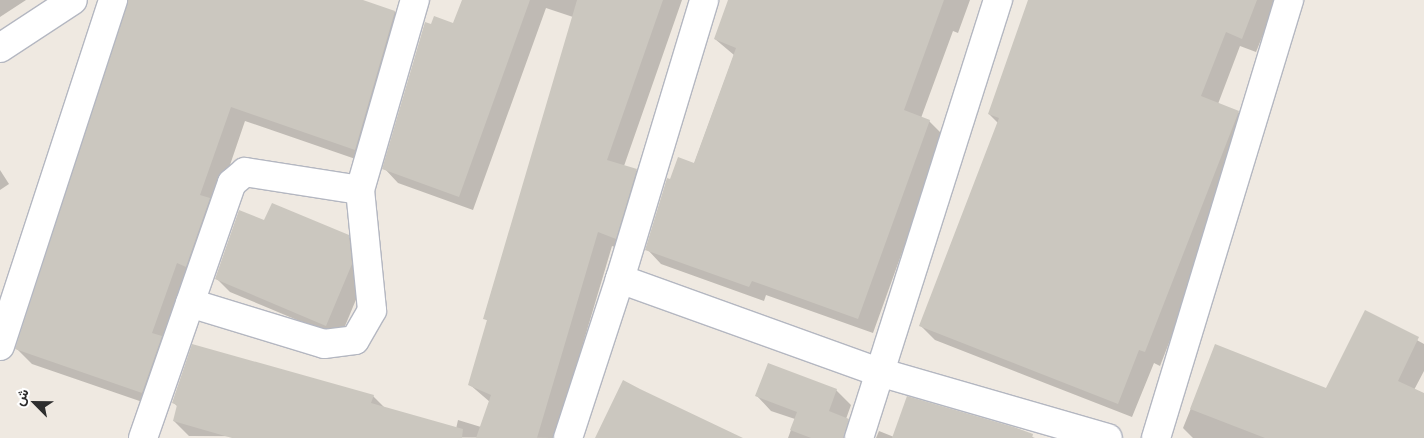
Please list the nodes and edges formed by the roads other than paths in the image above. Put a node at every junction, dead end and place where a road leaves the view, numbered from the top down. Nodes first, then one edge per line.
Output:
1 (74, 0) edge
2 (113, 0) edge
3 (415, 0) edge
4 (704, 0) edge
5 (998, 0) edge
6 (1289, 0) edge
7 (0, 48) edge
8 (360, 190) junction
9 (620, 279) junction
10 (11, 287) edge
11 (190, 303) junction
12 (0, 346) edge
13 (879, 372) junction
14 (143, 438) edge
15 (568, 438) edge
16 (859, 438) edge
17 (1108, 438) edge
18 (1156, 438) edge

1 - 7 street
2 - 10 street
3 - 8 street
4 - 9 street
5 - 13 street
6 - 18 street
8 - 11 street
8 - 11 street
9 - 13 street
9 - 15 street
10 - 12 street
11 - 14 street
13 - 16 street
13 - 17 street

